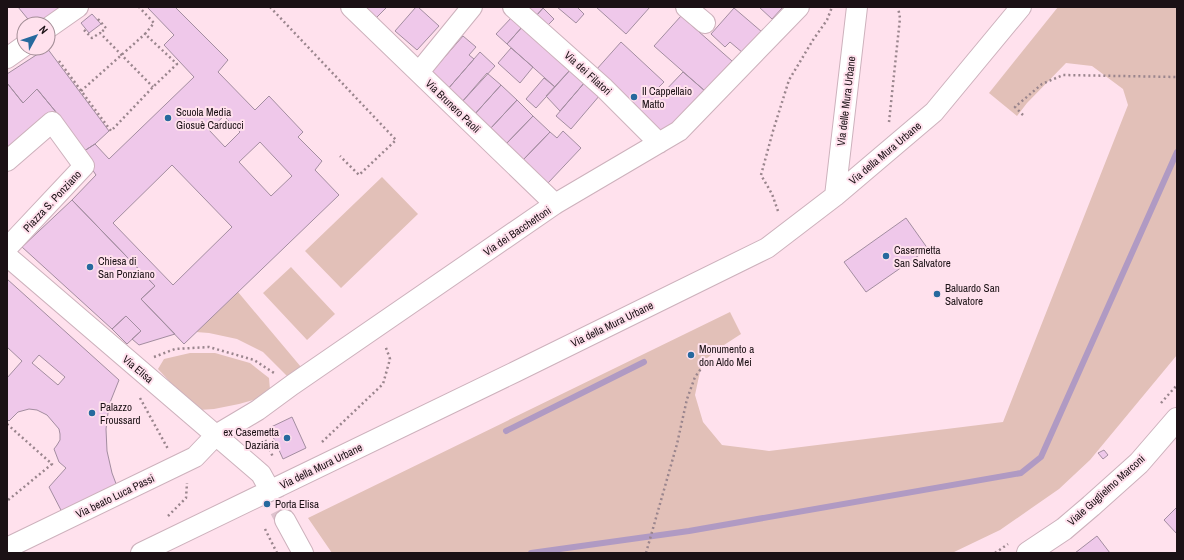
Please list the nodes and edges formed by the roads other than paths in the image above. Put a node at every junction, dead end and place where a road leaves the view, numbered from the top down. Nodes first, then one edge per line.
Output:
1 (78, 7) edge
2 (351, 7) edge
3 (472, 7) edge
4 (513, 7) edge
5 (686, 7) edge
6 (799, 7) edge
7 (857, 7) edge
8 (1021, 7) edge
9 (56, 22) edge
10 (705, 24) dead end
11 (16, 52) edge
12 (7, 58) edge
13 (419, 72) junction
14 (659, 143) junction
15 (7, 160) edge
16 (835, 196) junction
17 (555, 204) junction
18 (7, 248) edge
19 (7, 256) edge
20 (1177, 419) edge
21 (216, 435) junction
22 (266, 483) tunnel mouth
23 (285, 520) tunnel mouth
24 (1020, 547) edge
25 (7, 548) edge
26 (141, 553) edge
27 (303, 553) edge

1 - 9 street
2 - 13 street, Via Brunero Paoli
3 - 13 street
4 - 14 street, Via dei Filatori
5 - 10 street
6 - 14 street, Via dei Bacchettoni
7 - 16 street, Via delle Mura Urbane
8 - 16 street, Via della Mura Urbane
11 - 12 street
13 - 17 street, Via Brunero Paoli
14 - 17 street, Via dei Bacchettoni
15 - 18 street, Piazza S. Ponziano
16 - 26 street, Via della Mura Urbane
17 - 21 street, Via dei Bacchettoni
19 - 21 street, Via Elisa
20 - 24 main road, Viale Guglielmo Marconi
21 - 22 street, Via Elisa
21 - 25 street, Via beato Luca Passi
23 - 27 street

